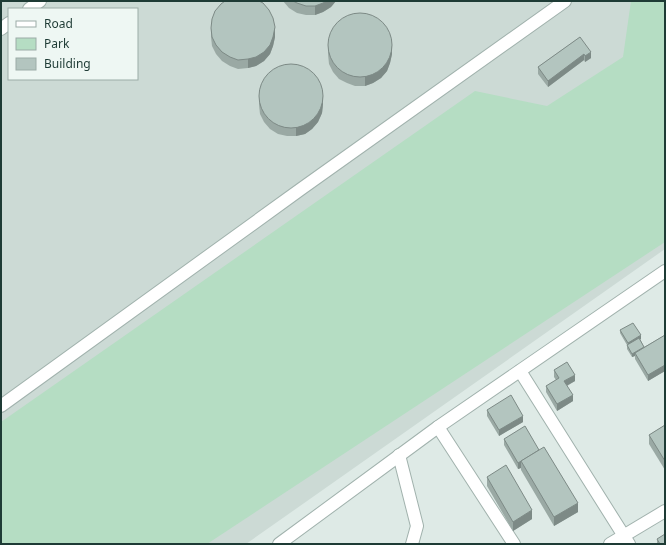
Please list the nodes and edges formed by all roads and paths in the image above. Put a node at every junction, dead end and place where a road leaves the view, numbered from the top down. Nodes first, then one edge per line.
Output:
1 (40, 1) edge
2 (565, 1) edge
3 (30, 8) edge
4 (665, 271) edge
5 (520, 371) junction
6 (1, 406) edge
7 (438, 427) junction
8 (399, 455) junction
9 (665, 511) edge
10 (627, 540) edge
11 (279, 544) edge
12 (412, 544) edge
13 (514, 544) edge
14 (610, 544) edge

1 - 3 street
2 - 6 street
4 - 5 street
5 - 7 street
5 - 10 street
7 - 8 street
7 - 13 street
8 - 11 street
8 - 12 street
9 - 10 street
10 - 14 street

